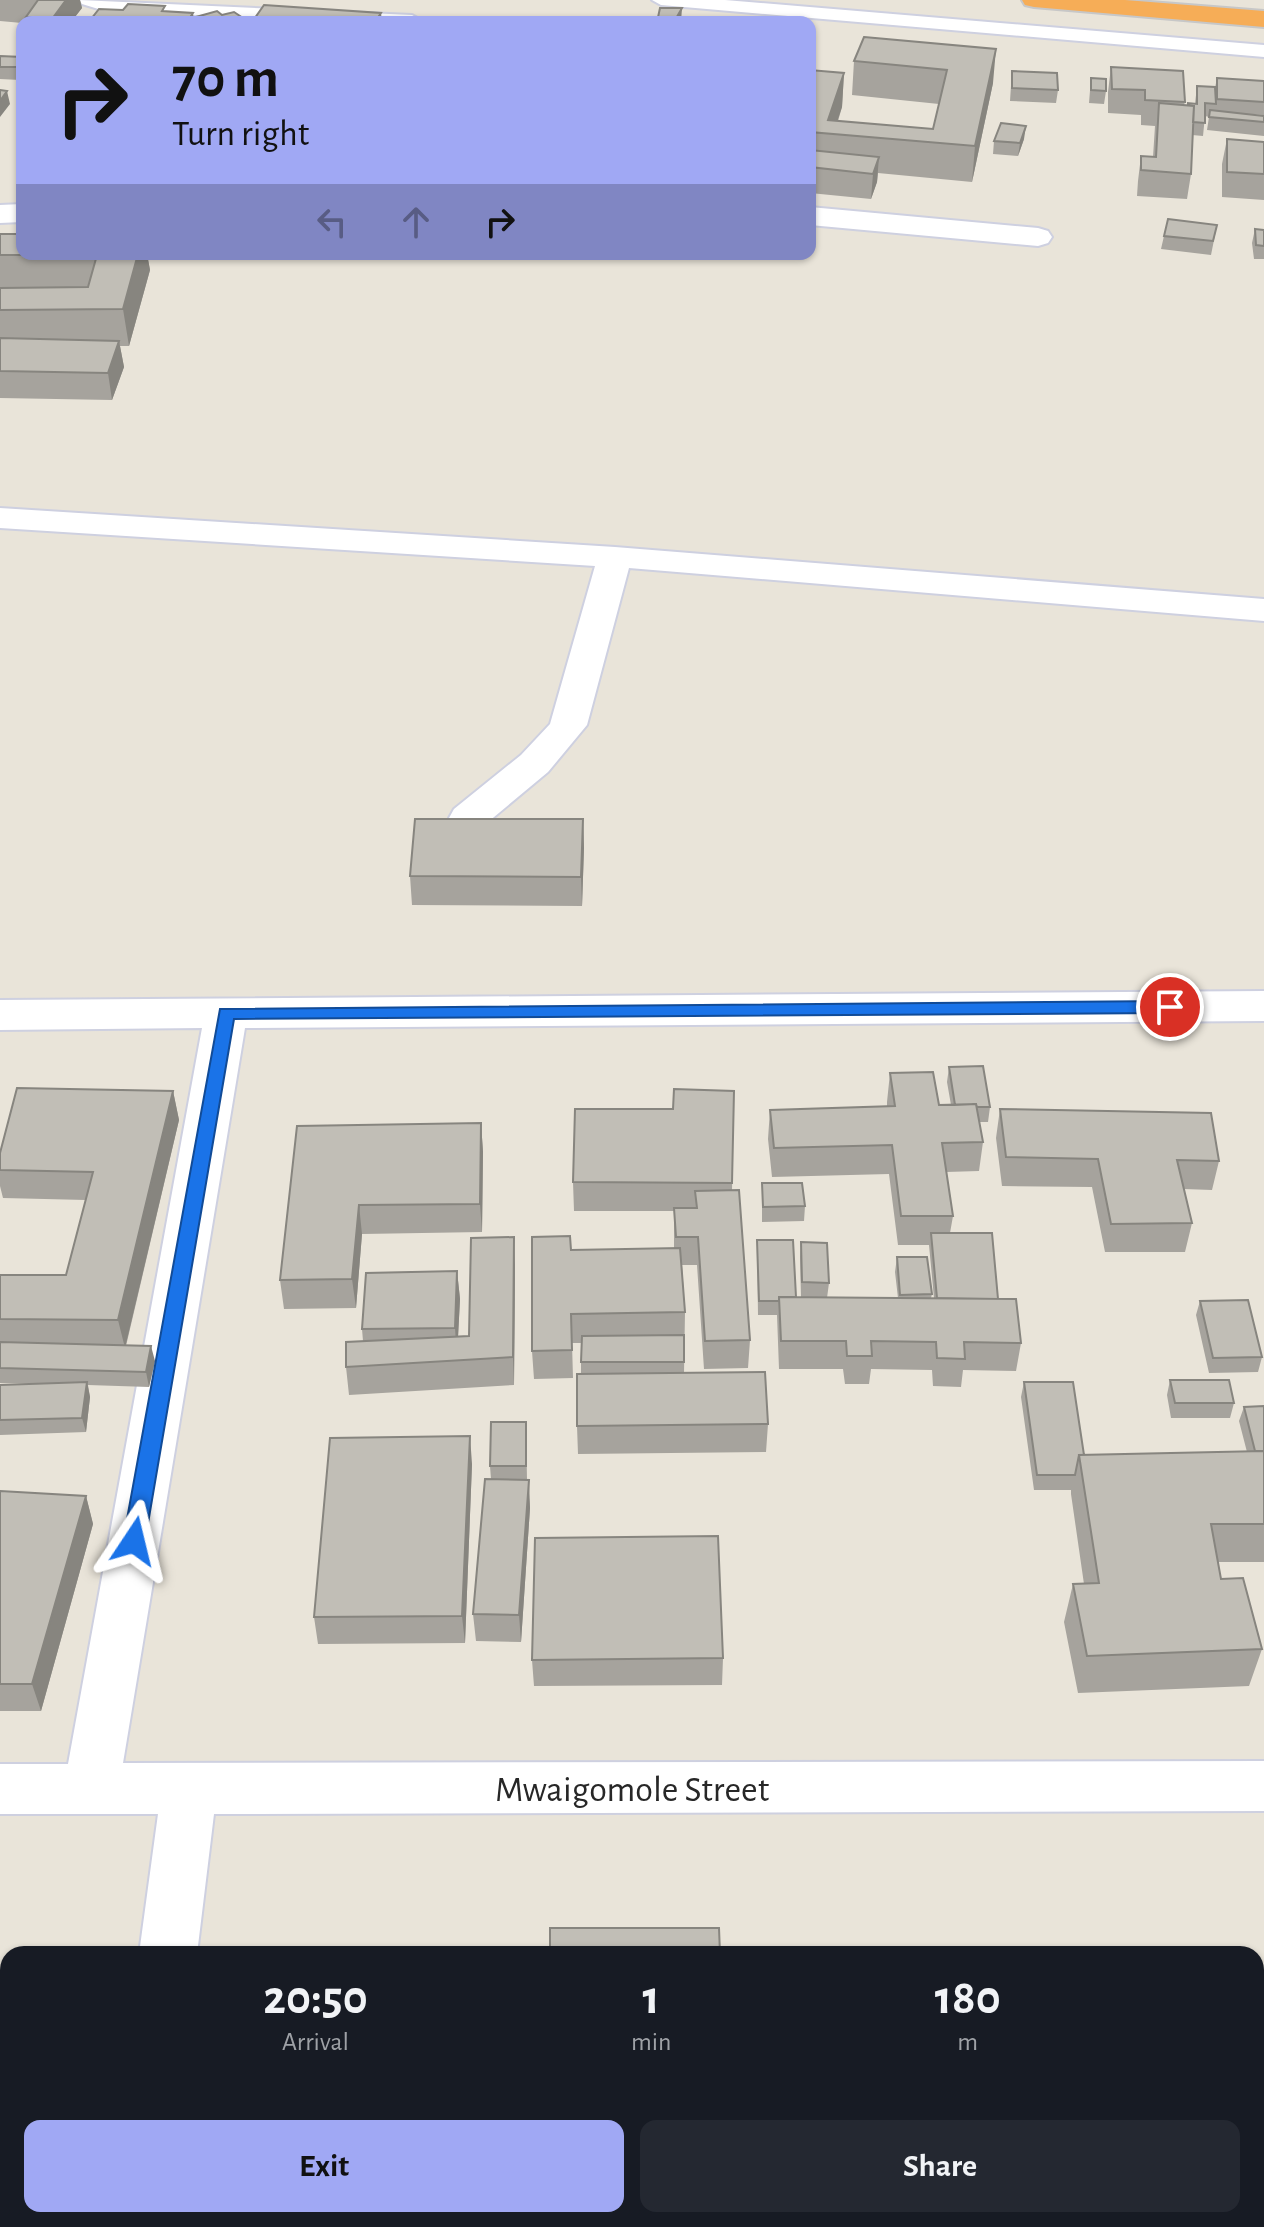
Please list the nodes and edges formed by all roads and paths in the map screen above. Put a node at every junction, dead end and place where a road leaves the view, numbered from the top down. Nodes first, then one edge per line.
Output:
1 (88, 0) edge
2 (661, 0) edge
3 (1034, 0) edge
4 (309, 16) edge
5 (1264, 19) edge
6 (1264, 51) edge
7 (816, 217) edge
8 (1038, 237) dead end
9 (0, 518) edge
10 (615, 557) junction
11 (1264, 610) edge
12 (468, 818) edge
13 (1264, 1006) edge
14 (226, 1013) junction
15 (0, 1015) edge
16 (1264, 1786) edge
17 (0, 1789) edge
18 (91, 1789) junction
19 (189, 1789) junction
20 (169, 1946) edge

1 - 4 lane
2 - 6 lane
3 - 5 highway
7 - 8 street
9 - 10 street
10 - 11 street
10 - 12 street
13 - 14 street
14 - 15 street
14 - 18 street
16 - 19 street, Mwaigomole Street
17 - 18 street, Mwaigomole Street
18 - 19 street, Mwaigomole Street
19 - 20 street

